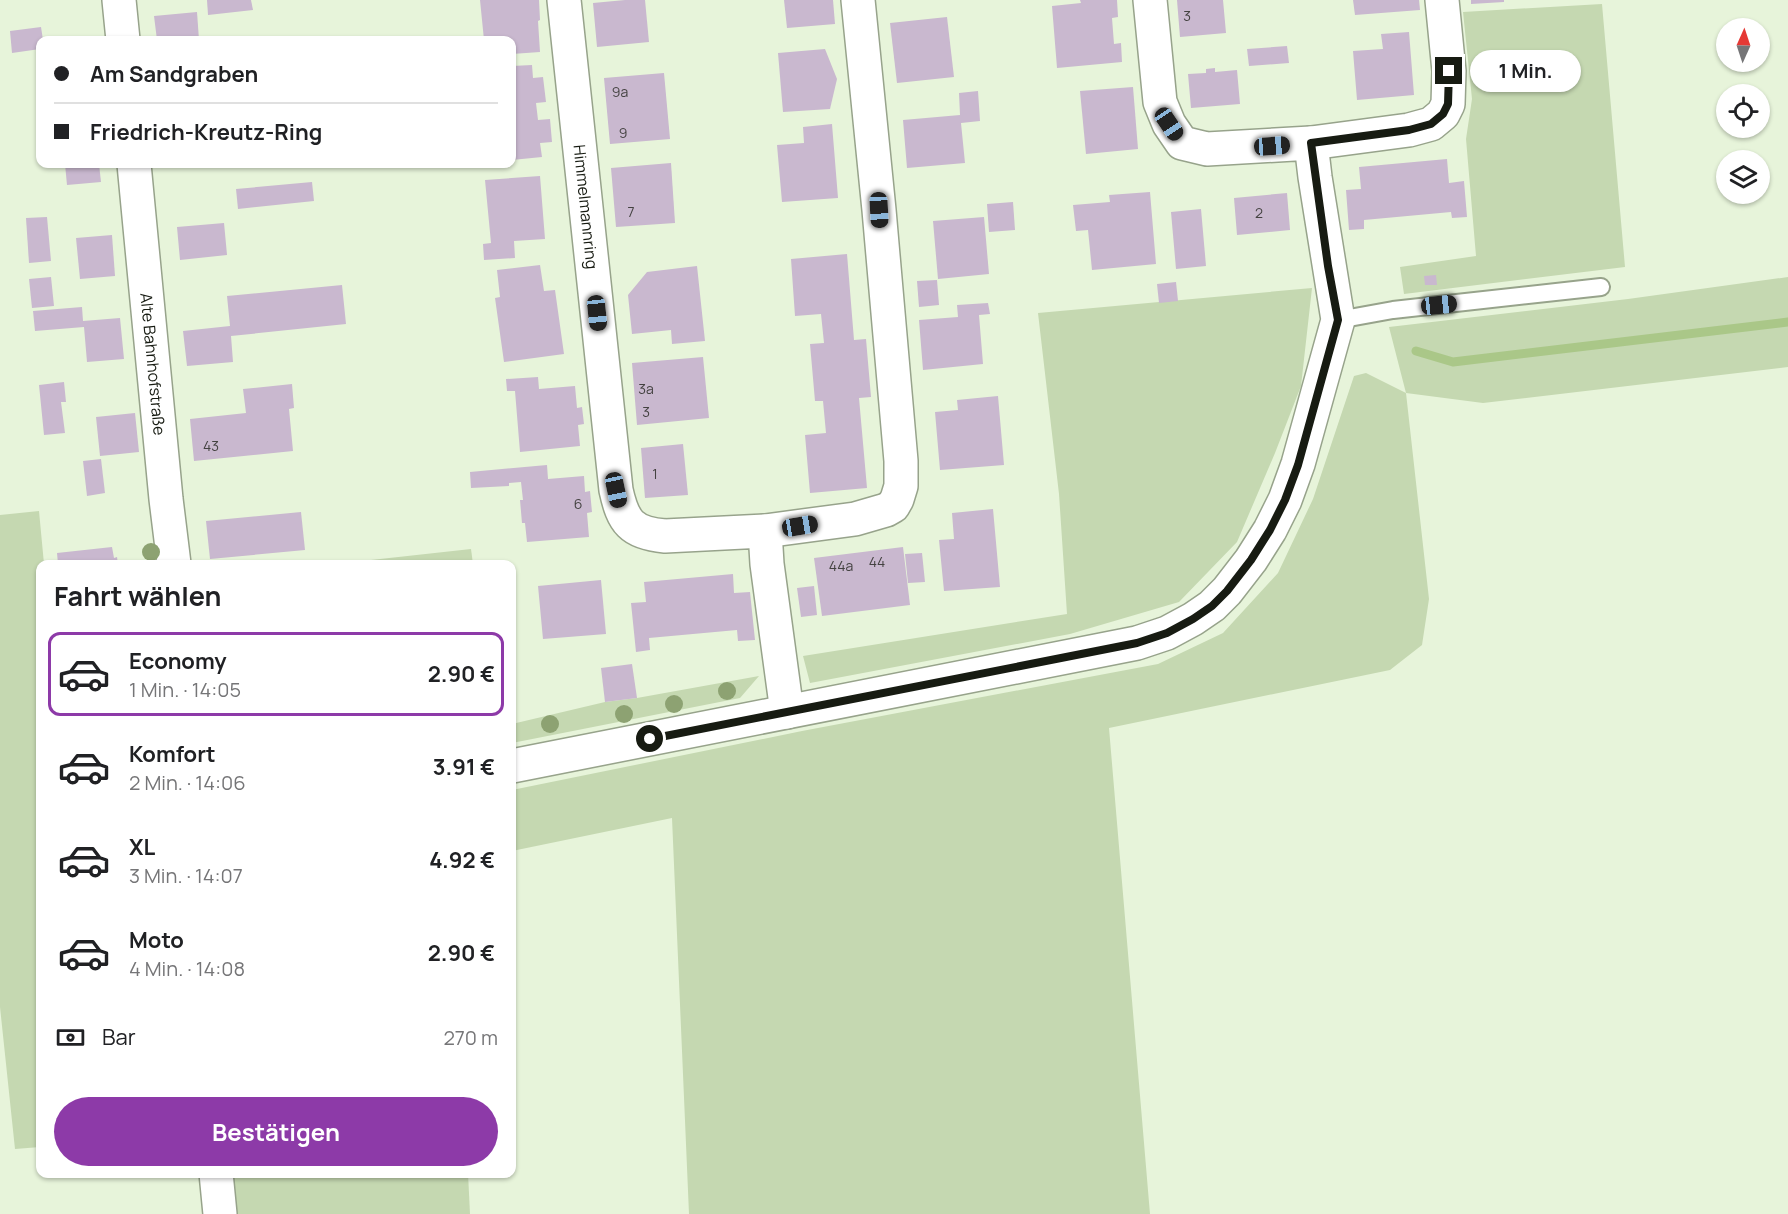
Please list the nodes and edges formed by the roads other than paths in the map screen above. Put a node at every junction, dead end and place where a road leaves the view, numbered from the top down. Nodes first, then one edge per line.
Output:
1 (119, 0) edge
2 (564, 0) edge
3 (858, 0) edge
4 (1150, 0) edge
5 (1442, 0) edge
6 (123, 36) edge
7 (1311, 143) junction
8 (134, 168) edge
9 (1601, 287) dead end
10 (1338, 320) junction
11 (765, 531) junction
12 (174, 560) edge
13 (787, 712) junction
14 (516, 765) edge
15 (216, 1178) edge
16 (220, 1214) edge

1 - 6 street
2 - 11 street, Himmelmannring
3 - 11 street, Himmelmannring
4 - 7 street
5 - 7 street
7 - 10 street
8 - 12 street, Alte Bahnhofstraße
9 - 10 lane
10 - 13 street
11 - 13 street
13 - 14 street
15 - 16 street

